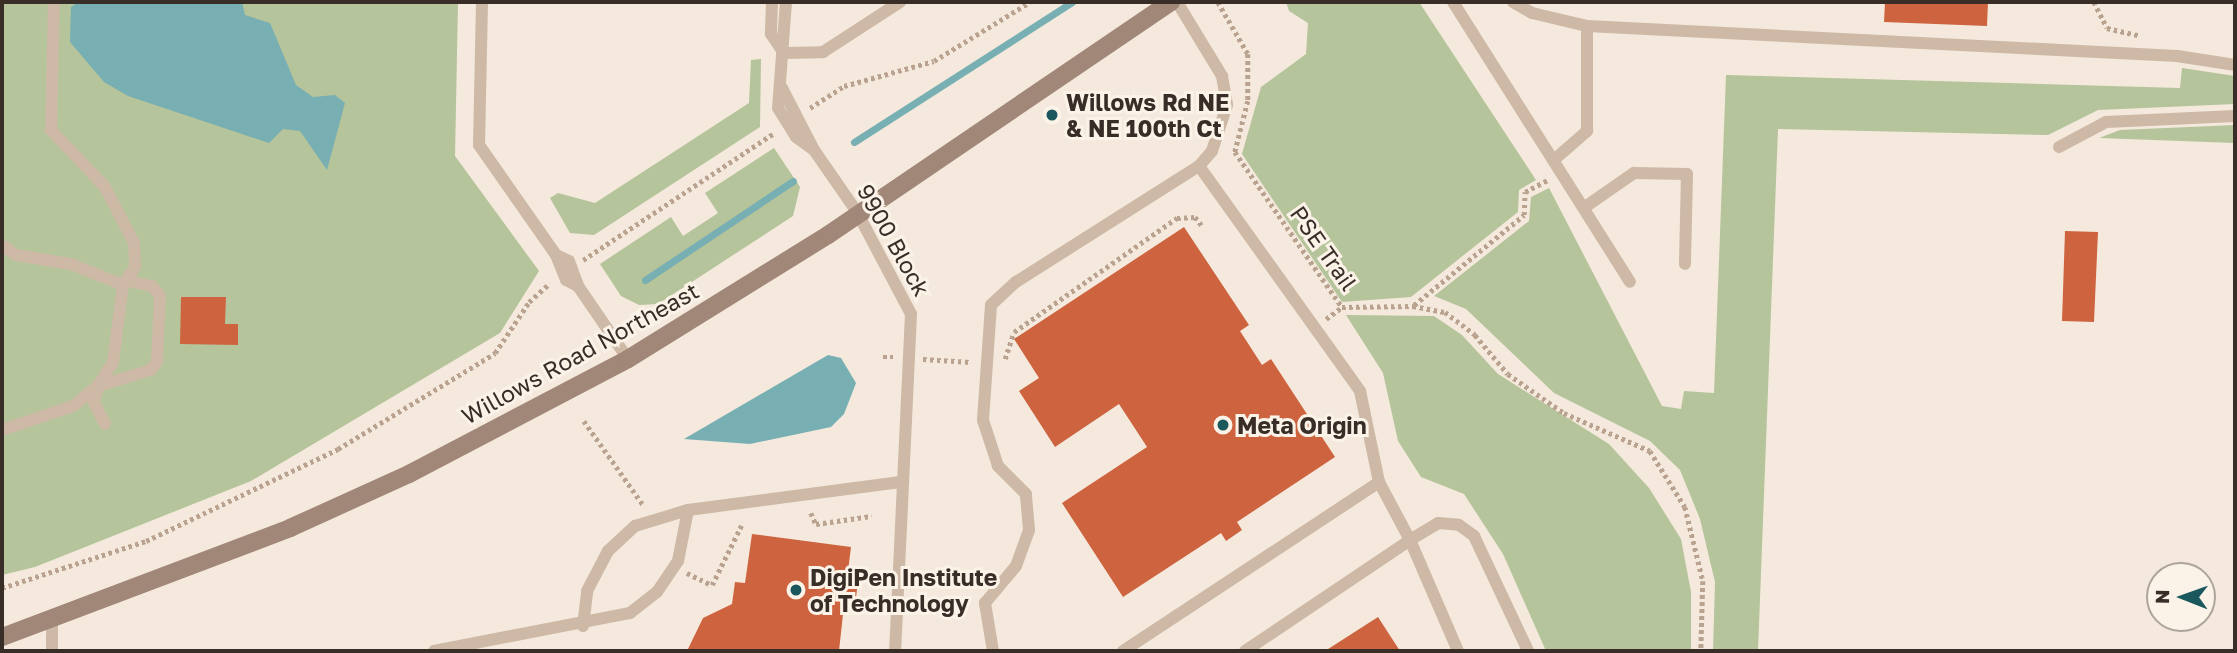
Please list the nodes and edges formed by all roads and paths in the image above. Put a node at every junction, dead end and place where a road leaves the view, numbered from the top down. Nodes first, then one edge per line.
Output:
1 (54, 2) edge
2 (482, 2) edge
3 (772, 2) edge
4 (786, 2) edge
5 (900, 2) edge
6 (1030, 2) edge
7 (1171, 2) edge
8 (1177, 2) edge
9 (1218, 2) edge
10 (1452, 2) edge
11 (1513, 2) edge
12 (1587, 26) junction
13 (784, 53) junction
14 (2235, 65) edge
15 (815, 104) dead end
16 (2235, 116) edge
17 (775, 131) dead end
18 (2059, 147) dead end
19 (1555, 159) junction
20 (1199, 166) junction
21 (1585, 206) junction
22 (857, 212) junction
23 (1203, 227) dead end
24 (2, 244) edge
25 (585, 259) dead end
26 (1685, 264) dead end
27 (126, 279) junction
28 (551, 282) dead end
29 (1630, 282) dead end
30 (1413, 306) junction
31 (883, 357) dead end
32 (908, 358) junction
33 (628, 359) junction
34 (987, 363) junction
35 (98, 386) junction
36 (584, 421) dead end
37 (105, 424) dead end
38 (2, 430) edge
39 (902, 482) junction
40 (1379, 482) junction
41 (639, 494) dead end
42 (688, 510) junction
43 (801, 514) dead end
44 (871, 516) dead end
45 (753, 520) dead end
46 (1410, 540) junction
47 (712, 585) dead end
48 (2, 589) edge
49 (52, 621) junction
50 (583, 626) junction
51 (2, 636) edge
52 (52, 651) edge
53 (434, 651) edge
54 (895, 651) edge
55 (993, 651) edge
56 (1123, 651) edge
57 (1245, 651) edge
58 (1458, 651) edge
59 (1528, 651) edge
60 (1701, 651) edge

1 - 27 lane
2 - 33 lane
3 - 13 lane, 9900 Block
4 - 13 lane
5 - 13 lane
6 - 15 path
7 - 22 main road, Willows Road Northeast
8 - 20 lane
9 - 30 path, PSE Trail
10 - 19 lane
11 - 12 lane
12 - 14 lane
12 - 19 lane
13 - 22 lane, 9900 Block
16 - 18 lane
17 - 25 path
19 - 21 lane
19 - 30 path
20 - 34 lane
20 - 40 lane
21 - 26 lane
21 - 29 lane
22 - 32 lane, 9900 Block
22 - 33 main road, Willows Road Northeast
23 - 34 path
24 - 27 lane
27 - 35 lane
27 - 35 lane
28 - 48 path
30 - 60 path, PSE Trail
31 - 32 path
32 - 34 path
32 - 39 lane, 9900 Block
33 - 49 main road, Willows Road Northeast
34 - 55 lane
35 - 37 lane
35 - 38 lane
36 - 41 path
39 - 42 lane
39 - 54 lane, 9900 Block
40 - 46 lane
40 - 56 lane
42 - 50 lane
42 - 50 lane
43 - 44 path
45 - 47 path
46 - 57 lane
46 - 58 lane
46 - 59 lane
49 - 51 main road, Willows Road Northeast
49 - 52 lane
50 - 53 lane

